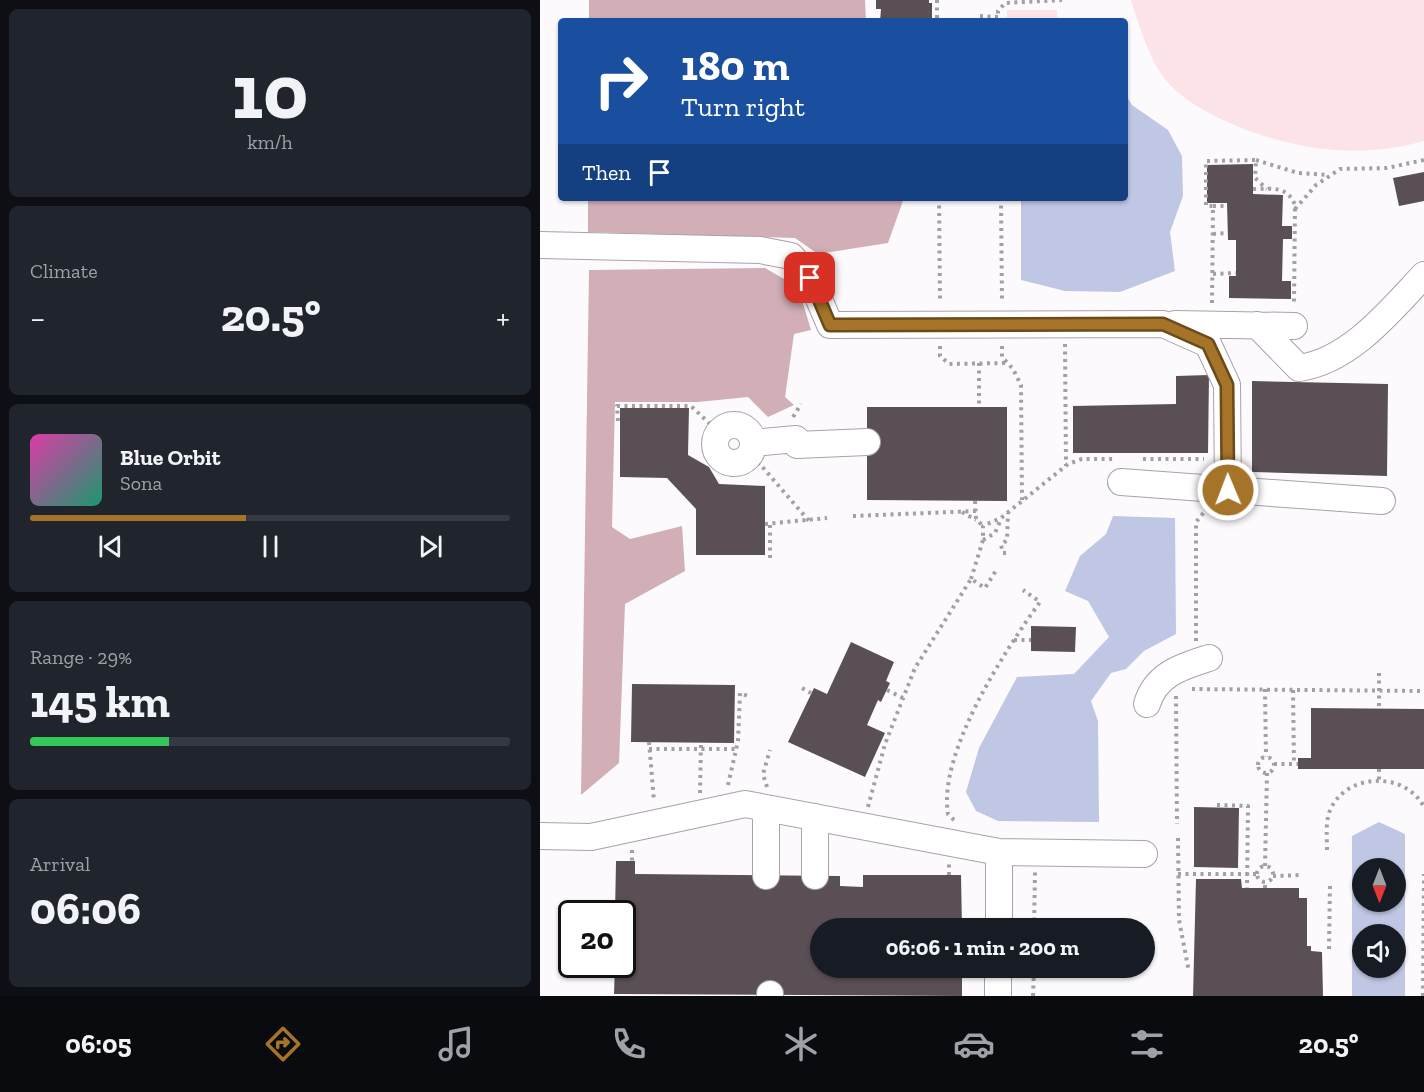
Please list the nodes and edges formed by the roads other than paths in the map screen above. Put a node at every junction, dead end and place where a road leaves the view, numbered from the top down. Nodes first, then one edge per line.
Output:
1 (540, 245) edge
2 (1424, 275) edge
3 (1163, 324) junction
4 (1257, 325) junction
5 (1294, 326) road end
6 (867, 442) dead end
7 (753, 443) dead end
8 (1124, 470) road end
9 (1228, 490) junction
10 (1382, 501) dead end
11 (1200, 654) road end
12 (1147, 704) dead end
13 (768, 802) junction
14 (815, 817) junction
15 (540, 836) edge
16 (999, 852) junction
17 (1144, 854) dead end
18 (766, 876) dead end
19 (815, 876) dead end
20 (999, 918) edge
21 (998, 978) edge
22 (998, 996) edge

1 - 3 lane
2 - 4 lane
3 - 4 lane
3 - 9 lane
4 - 5 lane
6 - 7 lane
8 - 9 lane
9 - 10 lane
11 - 12 lane
13 - 14 lane
13 - 15 lane
13 - 18 lane
14 - 16 lane
14 - 19 lane
16 - 17 lane
16 - 20 lane
21 - 22 lane

